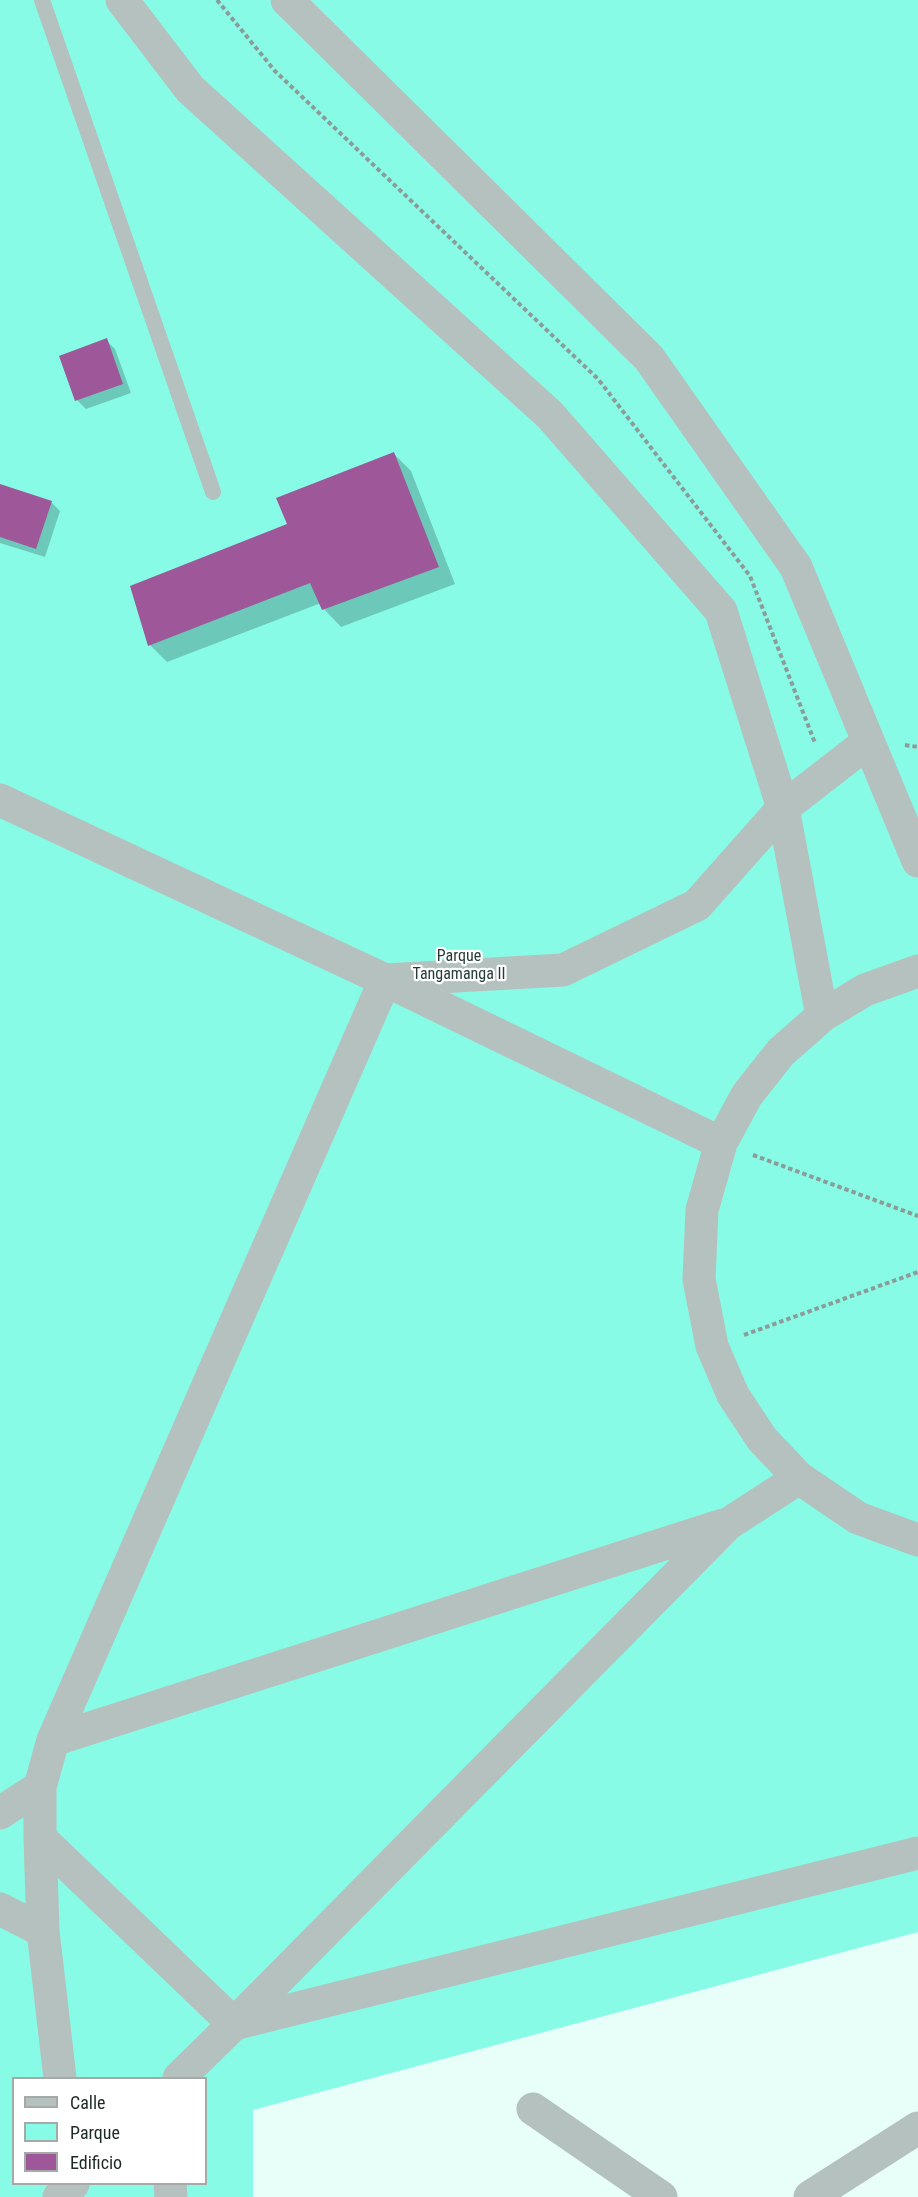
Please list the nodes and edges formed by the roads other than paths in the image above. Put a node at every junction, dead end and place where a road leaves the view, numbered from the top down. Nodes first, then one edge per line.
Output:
1 (42, 0) edge
2 (122, 0) edge
3 (287, 0) edge
4 (213, 492) dead end
5 (868, 742) junction
6 (0, 800) edge
7 (783, 808) junction
8 (918, 861) edge
9 (918, 971) edge
10 (385, 980) junction
11 (822, 1016) junction
12 (721, 1143) junction
13 (799, 1478) junction
14 (728, 1524) junction
15 (918, 1540) edge
16 (53, 1740) junction
17 (40, 1787) junction
18 (0, 1813) edge
19 (40, 1838) junction
20 (918, 1853) edge
21 (0, 1909) edge
22 (43, 1931) junction
23 (234, 2024) junction
24 (60, 2077) edge
25 (181, 2077) edge
26 (533, 2109) dead end
27 (918, 2128) edge
28 (72, 2185) edge
29 (59, 2197) edge
30 (662, 2197) edge
31 (810, 2197) edge

1 - 4 lane
2 - 7 street
3 - 5 street
5 - 7 street
5 - 8 street
6 - 10 street
7 - 10 street
7 - 11 street
9 - 11 street
10 - 12 street
10 - 16 street
11 - 12 street
12 - 13 street
13 - 14 street
13 - 15 street
14 - 16 street
14 - 23 street
16 - 17 street
17 - 18 street
17 - 19 street
19 - 22 street
19 - 23 street
20 - 23 street
21 - 22 street
22 - 24 street
23 - 25 street
26 - 30 street
27 - 31 street
28 - 29 street

